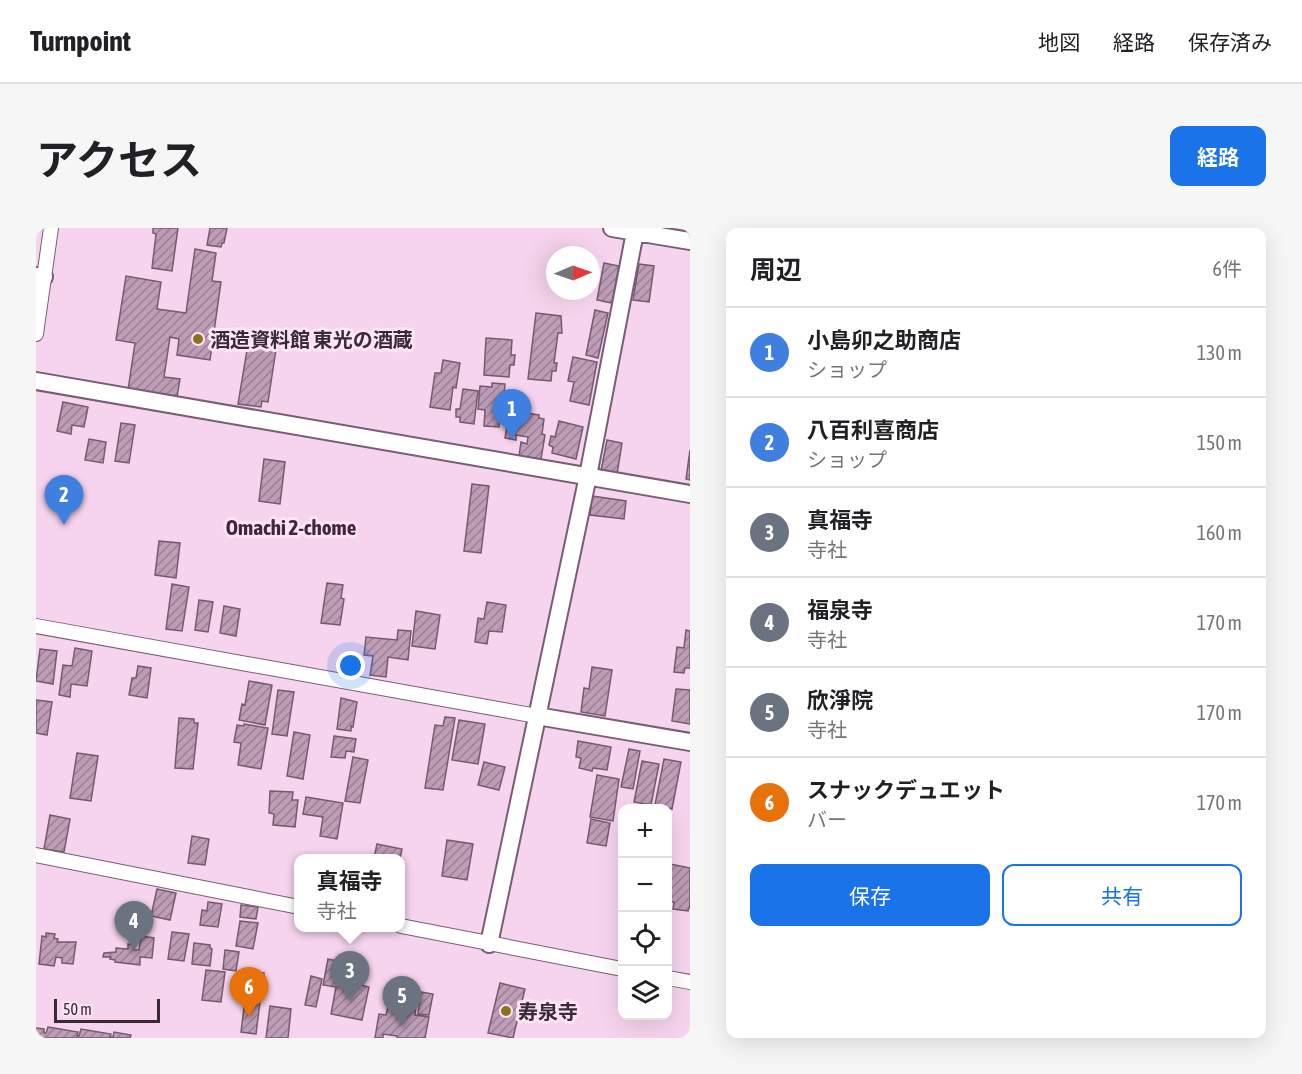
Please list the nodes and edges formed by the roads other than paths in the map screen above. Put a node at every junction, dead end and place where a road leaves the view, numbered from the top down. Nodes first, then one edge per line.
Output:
1 (51, 228) edge
2 (612, 228) edge
3 (635, 230) edge
4 (690, 241) edge
5 (40, 276) edge
6 (36, 334) edge
7 (36, 381) edge
8 (588, 476) junction
9 (690, 494) edge
10 (36, 626) edge
11 (537, 716) junction
12 (690, 742) edge
13 (36, 855) edge
14 (294, 906) edge
15 (405, 927) edge
16 (489, 944) junction
17 (618, 968) edge
18 (672, 979) edge
19 (690, 982) edge

1 - 5 street
2 - 3 street
3 - 4 street
3 - 8 street
5 - 6 street
7 - 8 street
8 - 9 street
8 - 11 street
10 - 11 street
11 - 12 street
11 - 16 street
13 - 14 street
15 - 16 street
16 - 17 street
18 - 19 street

